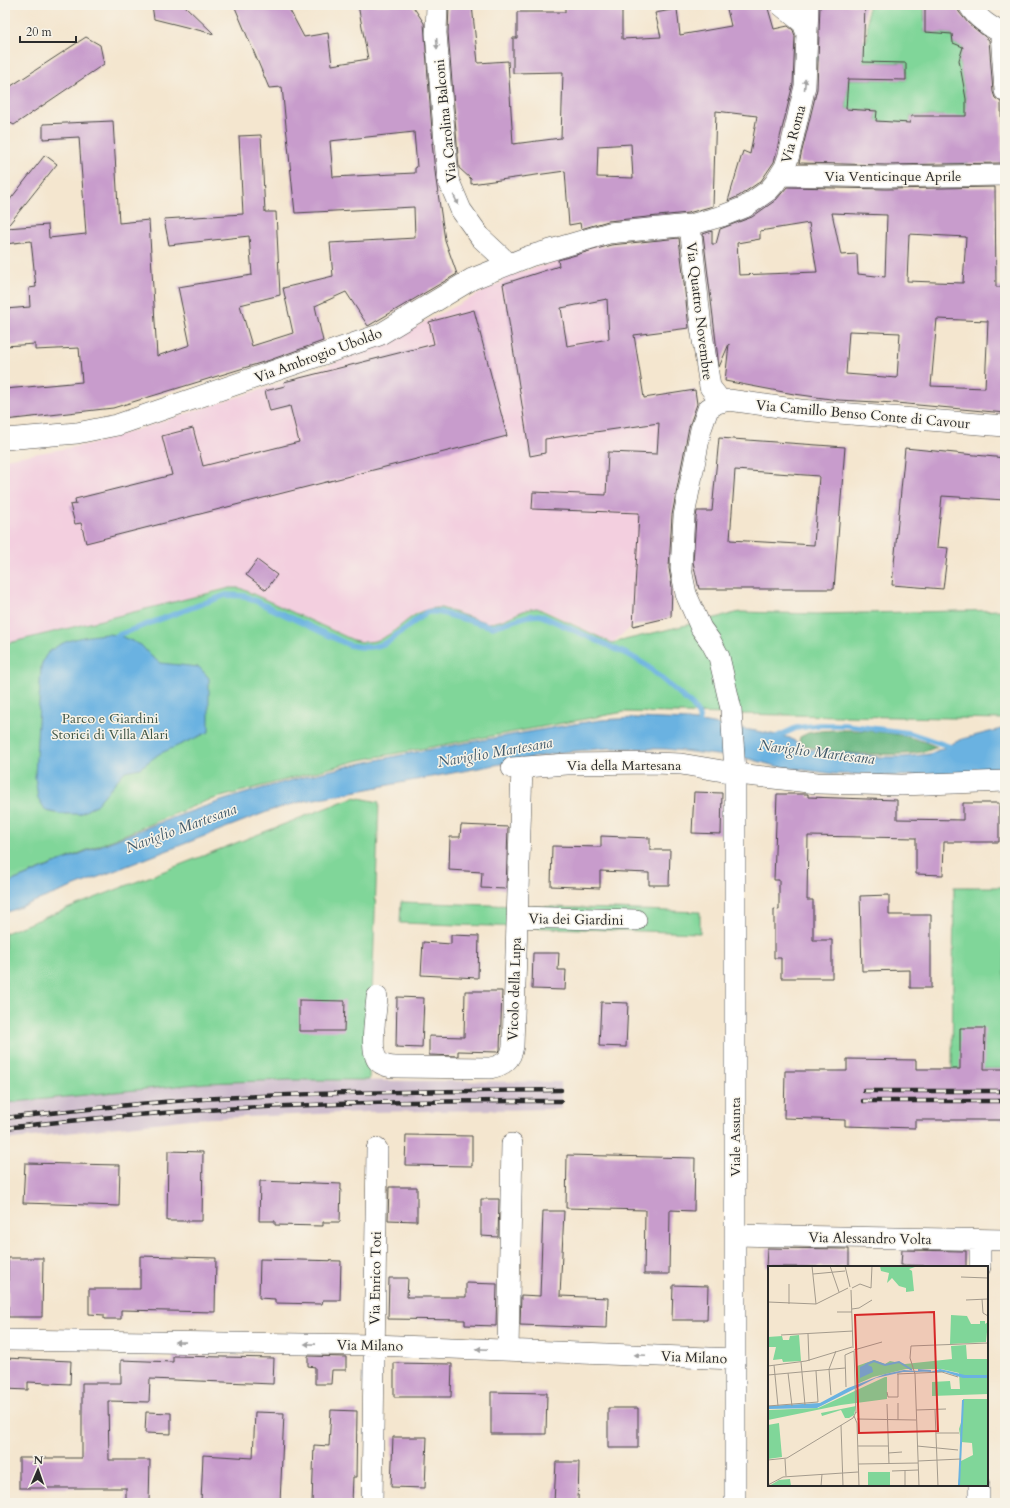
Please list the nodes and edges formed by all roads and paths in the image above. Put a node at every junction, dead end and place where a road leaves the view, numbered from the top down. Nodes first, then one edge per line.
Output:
1 (437, 5) edge
2 (781, 5) edge
3 (808, 5) edge
4 (969, 5) edge
5 (807, 34) junction
6 (1003, 34) edge
7 (1005, 91) edge
8 (780, 175) junction
9 (1005, 175) edge
10 (690, 225) junction
11 (509, 264) junction
12 (721, 402) junction
13 (1005, 426) edge
14 (5, 440) edge
15 (517, 768) joint
16 (735, 772) junction
17 (1005, 781) edge
18 (517, 917) junction
19 (636, 920) dead end
20 (377, 997) dead end
21 (512, 1144) dead end
22 (376, 1149) dead end
23 (735, 1235) junction
24 (980, 1240) junction
25 (1005, 1240) edge
26 (980, 1266) edge
27 (5, 1340) edge
28 (374, 1344) junction
29 (508, 1350) junction
30 (735, 1359) junction
31 (980, 1486) edge
32 (372, 1503) edge
33 (735, 1503) edge
34 (979, 1503) edge

1 -> 11 street, Via Carolina Balconi
2 - 5 street
3 - 5 street, Via Roma
4 - 6 street
8 -> 5 street, Via Roma
6 - 7 street
8 - 9 street, Via Venticinque Aprile
8 - 10 street, Via Roma
10 - 11 street, Via Ambrogio Uboldo
10 - 12 street, Via Quattro Novembre
11 - 14 street, Via Ambrogio Uboldo
12 - 13 street, Via Camillo Benso Conte di Cavour
12 - 16 street, Viale Assunta
15 - 16 street, Via della Martesana
15 - 18 street, Vicolo della Lupa
16 - 17 street, Via della Martesana
16 - 23 street, Viale Assunta
18 - 19 street, Via dei Giardini
18 - 20 street, Vicolo della Lupa
21 - 29 street
22 - 28 street, Via Enrico Toti
23 - 24 street, Via Alessandro Volta
23 - 30 street, Viale Assunta
24 - 25 street, Via Alessandro Volta
24 - 26 street
28 -> 27 street, Via Milano
29 -> 28 street, Via Milano
28 - 32 street, Via Enrico Toti
30 -> 29 street, Via Milano
30 - 33 street, Viale Assunta
31 - 34 street

